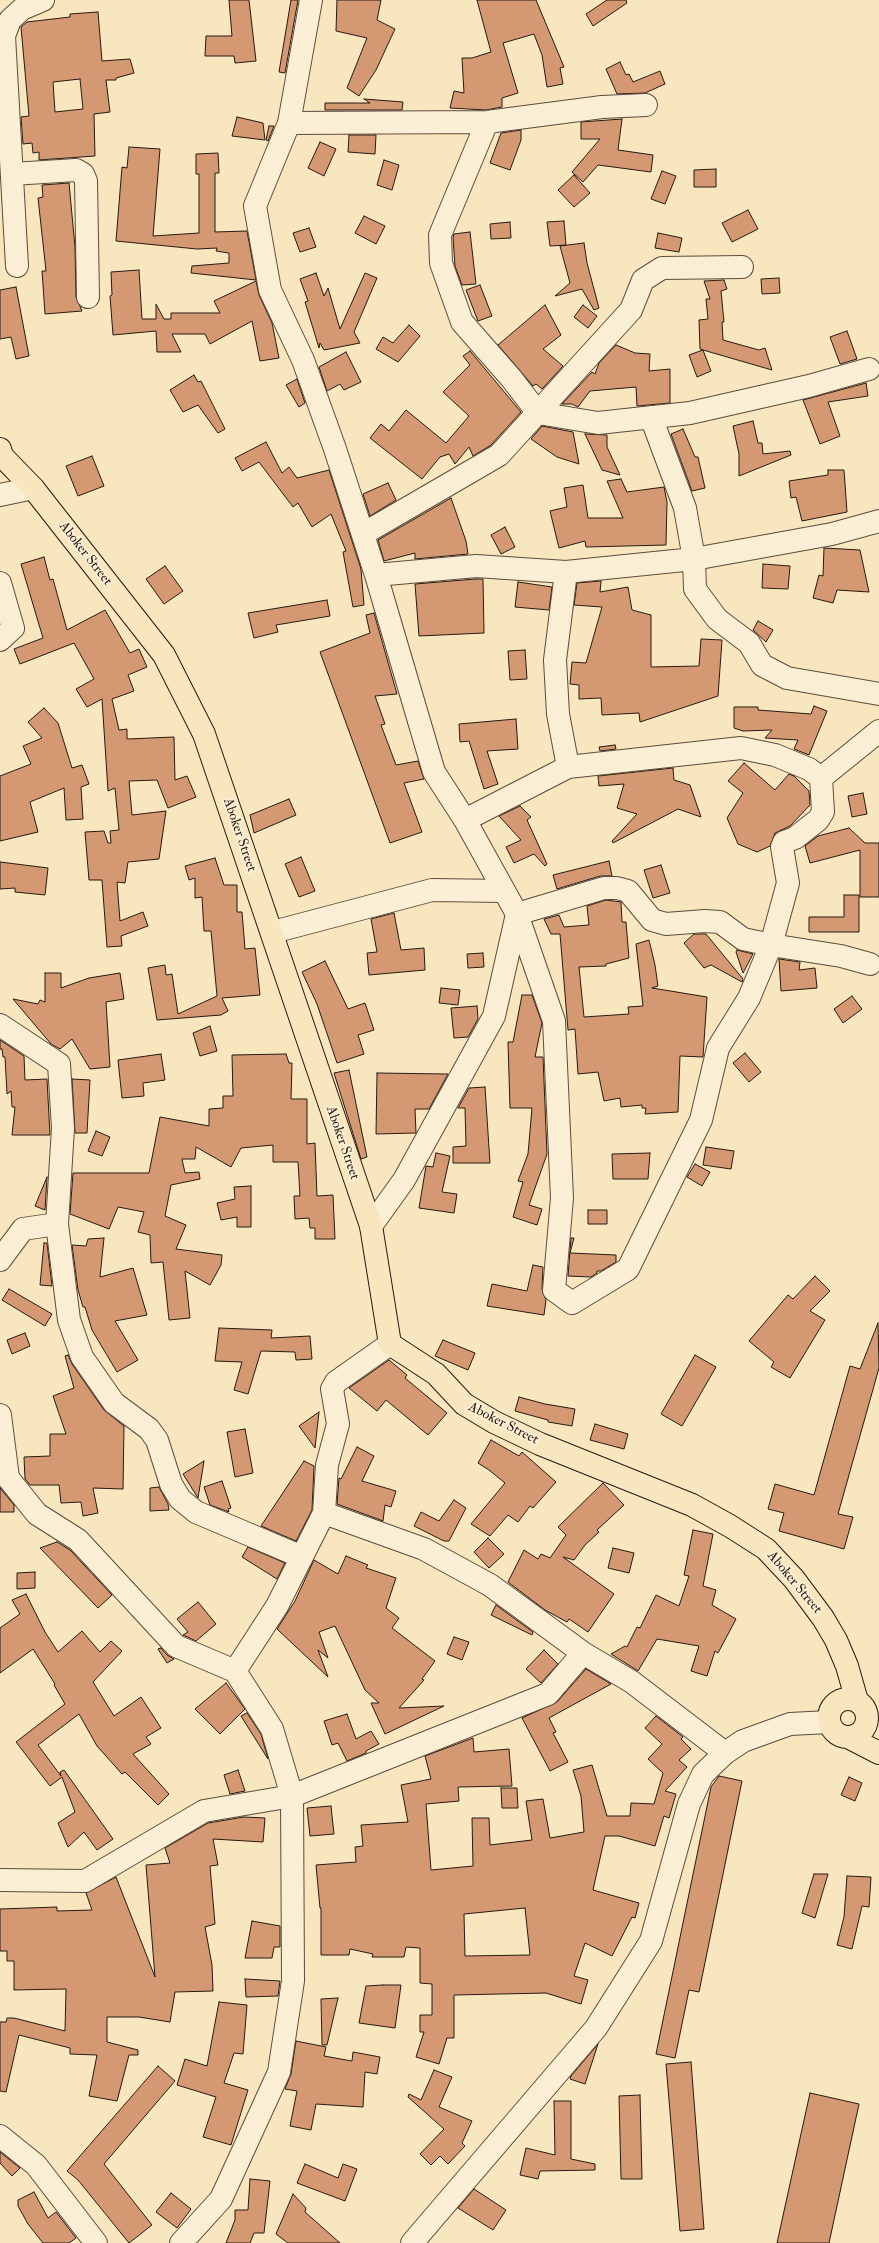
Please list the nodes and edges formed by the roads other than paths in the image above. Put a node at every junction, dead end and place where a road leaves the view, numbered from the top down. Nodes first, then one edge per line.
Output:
1 (44, 0) edge
2 (311, 0) edge
3 (2, 36) edge
4 (646, 105) dead end
5 (487, 122) junction
6 (289, 123) junction
7 (12, 174) junction
8 (17, 266) dead end
9 (742, 267) dead end
10 (88, 297) dead end
11 (869, 369) dead end
12 (538, 412) junction
13 (651, 416) junction
14 (1, 453) edge
15 (33, 488) junction
16 (0, 495) edge
17 (879, 521) edge
18 (363, 534) junction
19 (694, 558) junction
20 (566, 572) junction
21 (376, 575) junction
22 (0, 583) edge
23 (0, 640) edge
24 (879, 694) edge
25 (879, 731) edge
26 (568, 768) junction
27 (821, 778) junction
28 (465, 820) junction
29 (504, 891) junction
30 (517, 914) junction
31 (273, 932) junction
32 (771, 945) junction
33 (870, 964) dead end
34 (0, 1024) edge
35 (57, 1224) junction
36 (371, 1226) junction
37 (0, 1260) edge
38 (390, 1344) junction
39 (0, 1415) edge
40 (324, 1513) junction
41 (302, 1557) junction
42 (583, 1653) junction
43 (235, 1671) junction
44 (848, 1701) junction
45 (829, 1722) junction
46 (866, 1722) junction
47 (848, 1737) junction
48 (879, 1746) edge
49 (725, 1753) junction
50 (879, 1753) edge
51 (292, 1796) junction
52 (0, 1880) edge
53 (0, 2136) edge
54 (96, 2243) edge
55 (181, 2243) edge
56 (412, 2243) edge

1 - 3 street
2 - 6 street
3 - 7 street
4 - 5 street
5 - 6 street
5 - 12 street
6 - 18 street
7 - 8 street
7 - 10 street
9 - 12 street
11 - 13 street
12 - 13 street
12 - 18 street
13 - 19 street
14 - 15 main road, Aboker Street
15 - 16 street
15 - 31 main road, Aboker Street
17 - 19 street
18 - 21 street
19 - 20 street
19 - 24 street
20 - 21 street
20 - 26 street
21 - 28 street
22 - 23 street
25 - 27 street
26 - 27 street
26 - 28 street
27 - 32 street
28 - 29 street
29 - 30 street
29 - 31 street
30 - 32 street
30 - 32 street
30 - 36 street
31 - 36 main road, Aboker Street
32 - 33 street
34 - 35 street
35 - 37 street
35 - 41 street
36 - 38 main road, Aboker Street
38 - 40 street
38 - 44 main road, Aboker Street
39 - 43 street
40 - 41 street
40 - 42 street
41 - 43 street
42 - 49 street
42 - 51 street
43 - 51 street
44 - 45 main road
44 - 46 main road
45 - 47 main road
45 - 49 street
46 - 47 main road
46 - 48 main road
47 - 50 main road
49 - 56 street
51 - 52 street
51 - 55 street
53 - 54 street

